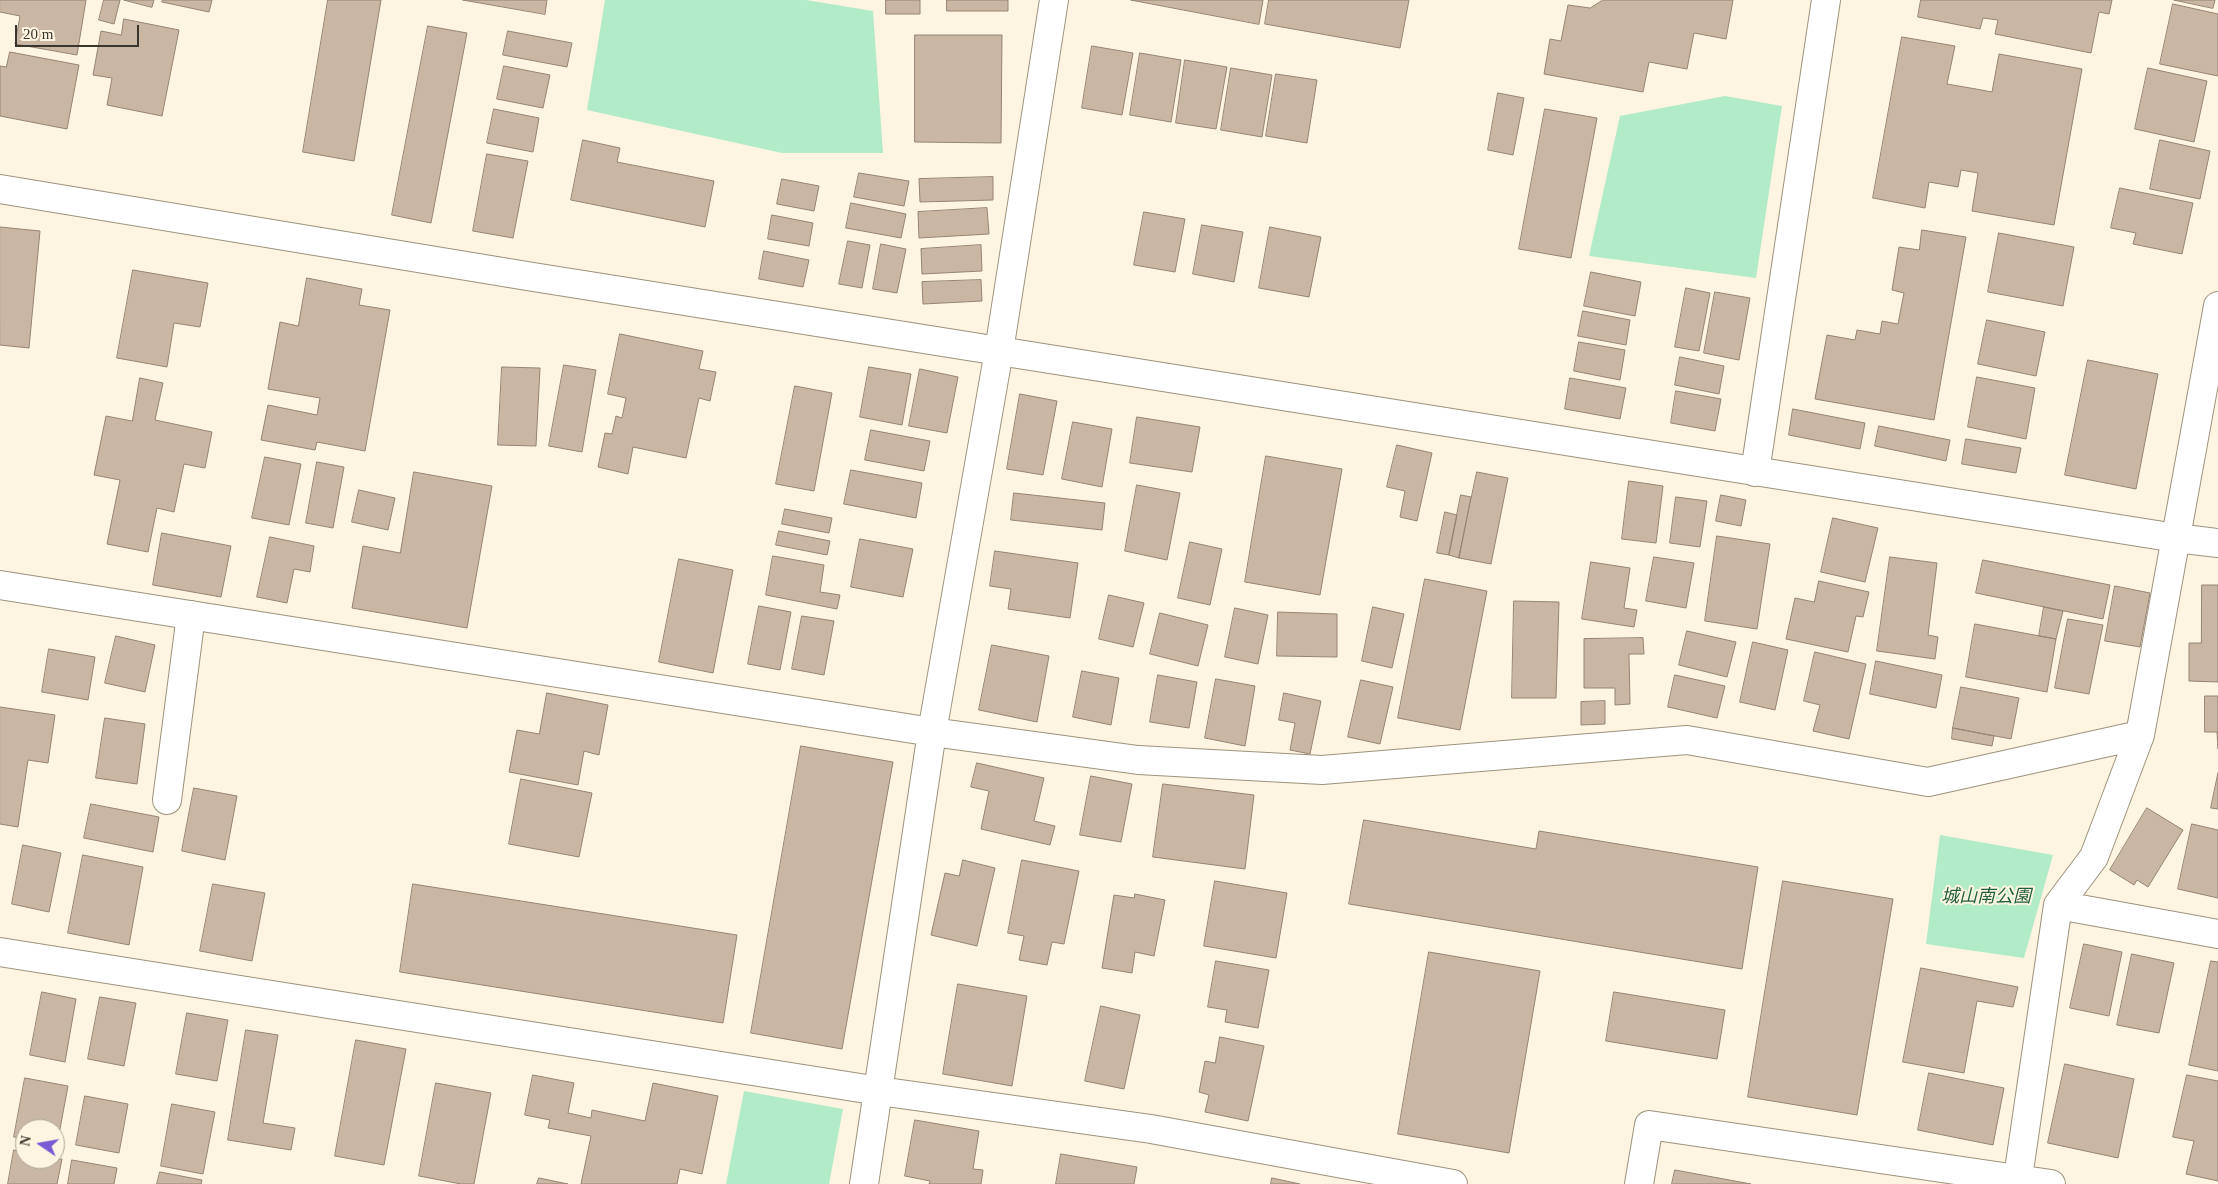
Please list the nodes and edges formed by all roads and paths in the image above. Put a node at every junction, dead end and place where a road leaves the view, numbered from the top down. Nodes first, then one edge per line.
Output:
1 (1054, 0) edge
2 (1826, 0) edge
3 (0, 189) edge
4 (2218, 306) edge
5 (999, 351) junction
6 (1755, 472) junction
7 (2176, 538) junction
8 (2218, 544) edge
9 (0, 585) edge
10 (191, 615) junction
11 (932, 732) junction
12 (2140, 735) junction
13 (167, 800) dead end
14 (2058, 905) junction
15 (2218, 934) edge
16 (0, 952) edge
17 (879, 1091) junction
18 (2018, 1181) edge
19 (864, 1184) edge
20 (1453, 1184) edge
21 (1639, 1184) edge
22 (2051, 1184) edge

1 - 5 street
2 - 6 street
3 - 5 street
4 - 7 street
5 - 6 street
5 - 11 street
6 - 7 street
7 - 8 street
7 - 12 street
9 - 10 street
10 - 11 street
10 - 13 street
11 - 12 street
11 - 17 street
12 - 14 street
14 - 15 street
14 - 18 street
16 - 17 street
17 - 19 street
17 - 20 street
18 - 21 street
18 - 22 street

